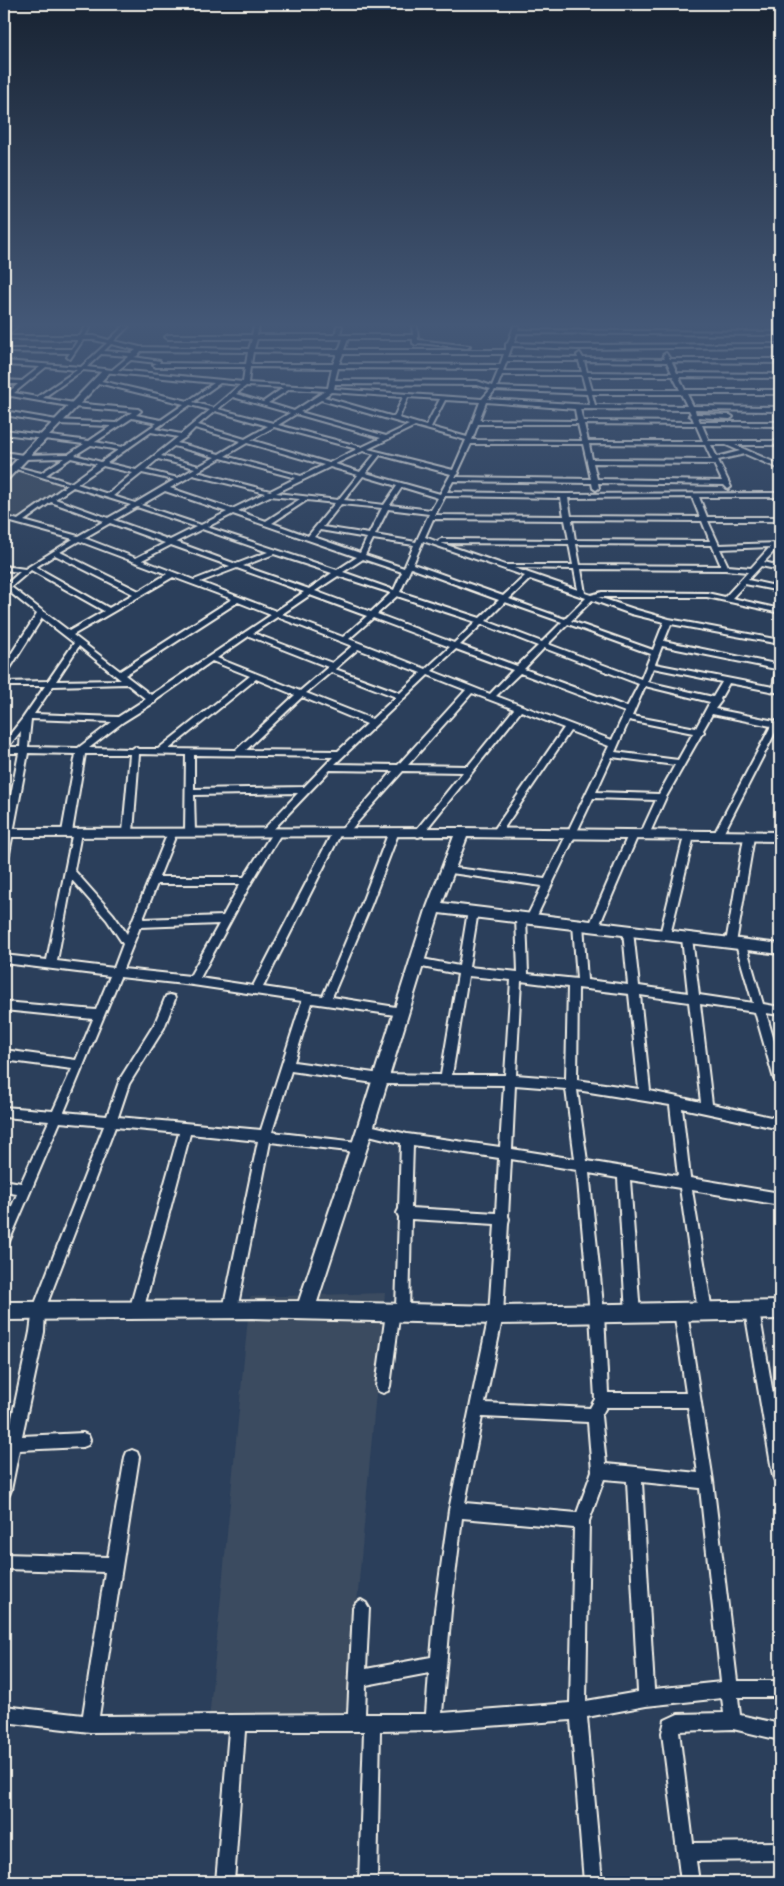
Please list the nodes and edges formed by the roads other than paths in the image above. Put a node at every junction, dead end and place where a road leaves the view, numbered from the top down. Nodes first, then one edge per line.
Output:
1 (10, 414) edge
2 (64, 414) edge
3 (134, 414) edge
4 (173, 414) edge
5 (209, 414) edge
6 (232, 414) edge
7 (294, 414) edge
8 (304, 414) edge
9 (378, 414) edge
10 (398, 414) edge
11 (435, 414) edge
12 (479, 414) edge
13 (578, 414) edge
14 (611, 414) edge
15 (693, 414) edge
16 (707, 414) edge
17 (131, 416) junction
18 (396, 418) junction
19 (56, 422) junction
20 (162, 422) junction
21 (476, 422) junction
22 (612, 423) junction
23 (698, 423) junction
24 (415, 424) junction
25 (580, 424) junction
26 (780, 424) edge
27 (117, 425) junction
28 (194, 426) junction
29 (274, 426) junction
30 (428, 428) junction
31 (151, 430) junction
32 (4, 432) edge
33 (184, 436) junction
34 (387, 438) junction
35 (40, 439) junction
36 (468, 440) junction
37 (90, 441) junction
38 (248, 441) junction
39 (585, 442) junction
40 (707, 442) junction
41 (725, 442) junction
42 (780, 443) edge
43 (174, 444) junction
44 (124, 448) junction
45 (362, 450) junction
46 (744, 452) junction
47 (4, 454) edge
48 (378, 454) junction
49 (70, 456) junction
50 (222, 456) junction
51 (23, 457) junction
52 (158, 457) junction
53 (590, 461) junction
54 (716, 461) junction
55 (103, 464) junction
56 (330, 464) junction
57 (201, 468) junction
58 (780, 468) edge
59 (140, 472) junction
60 (8, 473) edge
61 (194, 473) junction
62 (363, 474) junction
63 (42, 475) junction
64 (454, 476) junction
65 (302, 478) junction
66 (180, 480) junction
67 (595, 482) junction
68 (726, 483) junction
69 (401, 484) junction
70 (72, 485) junction
71 (164, 488) junction
72 (271, 494) junction
73 (443, 495) junction
74 (109, 496) junction
75 (564, 496) junction
76 (598, 496) junction
77 (695, 496) junction
78 (732, 496) junction
79 (780, 496) edge
80 (305, 499) junction
81 (51, 500) junction
82 (338, 502) junction
83 (136, 505) junction
84 (386, 507) junction
85 (233, 511) junction
86 (432, 514) junction
87 (4, 518) edge
88 (568, 518) junction
89 (704, 519) junction
90 (780, 519) edge
91 (19, 522) junction
92 (108, 522) junction
93 (268, 523) junction
94 (201, 528) junction
95 (319, 528) junction
96 (371, 537) junction
97 (77, 538) junction
98 (310, 538) junction
99 (430, 540) junction
100 (419, 541) junction
101 (574, 541) junction
102 (169, 543) junction
103 (714, 545) junction
104 (778, 545) edge
105 (55, 552) junction
106 (273, 552) junction
107 (361, 557) junction
108 (136, 560) junction
109 (758, 563) junction
110 (238, 566) junction
111 (500, 566) junction
112 (578, 567) junction
113 (4, 568) edge
114 (407, 568) junction
115 (725, 568) junction
116 (780, 568) edge
117 (29, 569) junction
118 (751, 570) junction
119 (173, 574) junction
120 (337, 574) junction
121 (528, 577) junction
122 (742, 581) junction
123 (194, 582) junction
124 (5, 588) edge
125 (780, 589) edge
126 (310, 592) junction
127 (396, 593) junction
128 (139, 594) junction
129 (582, 594) junction
130 (591, 597) junction
131 (237, 599) junction
132 (727, 599) junction
133 (502, 600) junction
134 (109, 611) junction
135 (780, 611) edge
136 (278, 613) junction
137 (42, 614) junction
138 (372, 616) junction
139 (480, 621) junction
140 (668, 621) junction
141 (566, 622) junction
142 (249, 634) junction
143 (68, 635) junction
144 (345, 639) junction
145 (780, 642) edge
146 (77, 643) junction
147 (660, 643) junction
148 (358, 645) junction
149 (454, 645) junction
150 (544, 646) junction
151 (655, 653) junction
152 (213, 658) junction
153 (650, 665) junction
154 (331, 668) junction
155 (780, 668) edge
156 (518, 670) junction
157 (4, 671) edge
158 (426, 672) junction
159 (120, 675) junction
160 (255, 676) junction
161 (726, 681) junction
162 (127, 682) junction
163 (643, 683) junction
164 (4, 684) edge
165 (48, 684) junction
166 (471, 689) junction
167 (778, 691) edge
168 (301, 694) junction
169 (402, 696) junction
170 (491, 697) junction
171 (152, 700) junction
172 (717, 701) junction
173 (519, 708) junction
174 (711, 711) junction
175 (628, 714) junction
176 (27, 718) junction
177 (120, 720) junction
178 (373, 724) junction
179 (778, 724) edge
180 (568, 728) junction
181 (700, 732) junction
182 (613, 744) junction
183 (4, 749) edge
184 (24, 750) junction
185 (81, 750) junction
186 (135, 750) junction
187 (161, 751) junction
188 (190, 751) junction
189 (239, 752) junction
190 (340, 754) junction
191 (608, 754) junction
192 (681, 764) junction
193 (327, 767) junction
194 (398, 768) junction
195 (470, 769) junction
196 (305, 790) junction
197 (191, 792) junction
198 (590, 794) junction
199 (662, 798) junction
200 (128, 832) junction
201 (172, 832) junction
202 (190, 832) junction
203 (271, 832) junction
204 (462, 832) junction
205 (497, 832) junction
206 (6, 833) edge
207 (72, 833) junction
208 (339, 833) junction
209 (393, 834) junction
210 (418, 834) junction
211 (572, 834) junction
212 (639, 835) junction
213 (689, 836) junction
214 (718, 836) junction
215 (780, 836) edge
216 (749, 837) junction
217 (4, 854) edge
218 (447, 870) junction
219 (70, 871) junction
220 (155, 880) junction
221 (247, 881) junction
222 (549, 883) junction
223 (434, 907) junction
224 (473, 911) junction
225 (526, 918) junction
226 (226, 920) junction
227 (138, 923) junction
228 (578, 924) junction
229 (594, 926) junction
230 (628, 930) junction
231 (665, 935) junction
232 (687, 938) junction
233 (128, 943) junction
234 (736, 944) junction
235 (780, 950) edge
236 (4, 960) edge
237 (417, 962) junction
238 (51, 964) junction
239 (464, 971) junction
240 (116, 972) junction
241 (520, 977) junction
242 (193, 980) junction
243 (578, 983) junction
244 (256, 990) junction
245 (636, 990) junction
246 (308, 998) junction
247 (170, 999) dead end
248 (694, 999) junction
249 (326, 1000) junction
250 (4, 1006) edge
251 (758, 1008) junction
252 (780, 1011) edge
253 (402, 1012) junction
254 (98, 1015) junction
255 (4, 1055) edge
256 (79, 1064) junction
257 (287, 1066) junction
258 (446, 1078) junction
259 (381, 1079) junction
260 (780, 1079) edge
261 (510, 1080) junction
262 (571, 1084) junction
263 (645, 1095) junction
264 (675, 1101) junction
265 (707, 1108) junction
266 (4, 1112) edge
267 (57, 1116) junction
268 (111, 1122) junction
269 (780, 1124) edge
270 (186, 1129) junction
271 (365, 1129) junction
272 (265, 1136) junction
273 (407, 1138) junction
274 (357, 1147) junction
275 (505, 1152) junction
276 (582, 1166) junction
277 (624, 1173) junction
278 (685, 1183) junction
279 (4, 1186) edge
280 (23, 1188) junction
281 (780, 1199) edge
282 (404, 1213) junction
283 (503, 1219) junction
284 (4, 1240) edge
285 (39, 1309) junction
286 (230, 1310) junction
287 (305, 1310) junction
288 (780, 1310) edge
289 (4, 1311) edge
290 (681, 1311) junction
291 (705, 1311) junction
292 (752, 1311) junction
293 (136, 1312) junction
294 (398, 1313) junction
295 (597, 1314) junction
296 (633, 1314) junction
297 (496, 1315) junction
298 (383, 1386) dead end
299 (602, 1400) junction
300 (694, 1400) junction
301 (478, 1410) junction
302 (775, 1410) edge
303 (594, 1415) junction
304 (83, 1440) dead end
305 (8, 1445) edge
306 (132, 1457) dead end
307 (599, 1471) junction
308 (634, 1474) junction
309 (780, 1476) edge
310 (706, 1480) junction
311 (4, 1490) edge
312 (456, 1510) junction
313 (582, 1521) junction
314 (4, 1561) edge
315 (114, 1565) junction
316 (361, 1608) dead end
317 (438, 1664) junction
318 (358, 1678) junction
319 (729, 1689) junction
320 (780, 1689) edge
321 (646, 1698) junction
322 (578, 1711) junction
323 (4, 1714) edge
324 (733, 1721) junction
325 (238, 1722) junction
326 (364, 1722) junction
327 (433, 1722) junction
328 (90, 1724) junction
329 (780, 1732) edge
330 (780, 1851) edge
331 (686, 1852) junction
332 (225, 1882) edge
333 (368, 1882) edge
334 (592, 1882) edge
335 (690, 1882) edge

1 - 19 street
2 - 19 street
3 - 17 street
4 - 20 street
5 - 28 street
6 - 29 street
7 - 29 street
8 - 34 street
9 - 18 street
10 - 18 street
11 - 30 street
12 - 21 street
13 - 25 street
14 - 22 street
15 - 23 street
16 - 26 street
17 - 20 street
17 - 27 street
18 - 24 street
19 - 27 street
19 - 35 street
20 - 31 street
21 - 25 street
21 - 36 street
22 - 23 street
22 - 25 street
23 - 26 street
23 - 40 street
24 - 30 street
24 - 34 street
25 - 39 street
27 - 37 street
28 - 33 street
28 - 38 street
29 - 38 street
29 - 45 street
30 - 36 street
31 - 33 street
31 - 44 street
32 - 35 street
33 - 43 street
34 - 45 street
35 - 37 street
35 - 51 street
36 - 39 street
36 - 64 street
37 - 44 street
37 - 49 street
38 - 50 street
38 - 56 street
39 - 40 street
39 - 53 street
40 - 41 street
40 - 54 street
41 - 42 street
41 - 46 street
43 - 50 street
43 - 52 street
44 - 55 street
45 - 48 street
45 - 56 street
46 - 54 street
46 - 58 street
47 - 51 street
48 - 62 street
48 - 64 street
49 - 51 street
49 - 55 street
49 - 63 street
50 - 57 street
50 - 65 street
51 - 60 street
52 - 57 street
52 - 59 street
53 - 54 street
53 - 67 street
54 - 68 street
55 - 59 street
55 - 70 street
56 - 62 street
56 - 65 street
57 - 61 street
59 - 66 street
59 - 74 street
60 - 63 street
61 - 66 street
61 - 72 street
62 - 69 street
62 - 82 street
63 - 70 street
64 - 67 street
64 - 73 street
65 - 72 street
66 - 71 street
67 - 68 street
67 - 76 street
68 - 78 street
69 - 73 street
69 - 84 street
70 - 74 street
70 - 81 street
71 - 83 street
71 - 85 street
72 - 80 street
72 - 85 street
73 - 75 street
73 - 86 street
74 - 83 street
75 - 76 street
75 - 88 street
76 - 77 street
77 - 78 street
77 - 89 street
78 - 79 street
80 - 82 street
80 - 93 street
81 - 91 street
81 - 92 street
82 - 84 street
82 - 95 street
83 - 92 street
83 - 94 street
84 - 86 street
84 - 96 street
85 - 93 street
85 - 94 street
86 - 88 street
86 - 100 street
87 - 91 street
88 - 89 street
88 - 101 street
89 - 90 street
89 - 103 street
91 - 97 street
92 - 97 street
92 - 102 street
93 - 98 street
94 - 102 street
94 - 106 street
95 - 96 street
95 - 98 street
96 - 100 street
96 - 107 street
97 - 105 street
97 - 108 street
98 - 107 street
99 - 100 street
99 - 101 street
99 - 111 street
100 - 114 street
101 - 103 street
101 - 112 street
102 - 108 street
102 - 110 street
103 - 104 street
103 - 115 street
104 - 109 street
105 - 117 street
105 - 128 street
106 - 110 street
106 - 120 street
107 - 114 street
107 - 120 street
108 - 119 street
109 - 116 street
109 - 118 street
110 - 123 street
110 - 126 street
111 - 112 street
111 - 121 street
112 - 115 street
112 - 129 street
113 - 117 street
114 - 127 street
114 - 133 street
115 - 118 street
117 - 124 street
117 - 134 street
118 - 122 street
119 - 123 street
119 - 128 street
120 - 126 street
120 - 127 street
121 - 129 street
121 - 133 street
122 - 125 street
122 - 132 street
123 - 131 street
124 - 137 street
126 - 136 street
126 - 138 street
127 - 138 street
127 - 139 street
128 - 134 street
129 - 130 street
130 - 132 street
130 - 140 street
130 - 141 street
131 - 136 street
131 - 159 street
132 - 135 street
133 - 139 street
133 - 141 street
134 - 143 street
136 - 142 street
136 - 144 street
137 - 143 street
137 - 157 street
138 - 144 street
138 - 149 street
139 - 149 street
139 - 150 street
140 - 145 street
140 - 147 street
141 - 150 street
141 - 151 street
142 - 152 street
142 - 154 street
143 - 146 street
144 - 148 street
146 - 159 street
146 - 165 street
147 - 151 street
147 - 155 street
148 - 154 street
148 - 158 street
149 - 156 street
149 - 158 street
150 - 156 street
150 - 163 street
151 - 153 street
152 - 160 street
152 - 171 street
153 - 161 street
153 - 163 street
154 - 168 street
154 - 169 street
155 - 167 street
156 - 170 street
156 - 175 street
158 - 166 street
158 - 169 street
159 - 162 street
160 - 168 street
160 - 187 street
161 - 167 street
161 - 172 street
162 - 165 street
162 - 171 street
163 - 172 street
163 - 175 street
164 - 165 street
165 - 176 street
166 - 170 street
166 - 194 street
168 - 178 street
168 - 189 street
169 - 178 street
170 - 173 street
171 - 177 street
172 - 174 street
173 - 180 street
173 - 195 street
174 - 179 street
174 - 181 street
175 - 181 street
175 - 182 street
176 - 177 street
176 - 183 street
176 - 184 street
177 - 185 street
178 - 190 street
179 - 214 street
180 - 182 street
180 - 205 street
181 - 192 street
182 - 191 street
183 - 184 street
184 - 185 street
184 - 206 street
185 - 186 street
185 - 207 street
186 - 187 street
186 - 200 street
187 - 188 street
188 - 189 street
188 - 197 street
189 - 190 street
190 - 193 street
191 - 192 street
191 - 198 street
192 - 199 street
193 - 194 street
193 - 196 street
194 - 195 street
194 - 208 street
195 - 210 street
196 - 197 street
196 - 203 street
197 - 202 street
198 - 199 street
198 - 211 street
199 - 212 street
200 - 201 street
200 - 207 street
201 - 202 street
201 - 220 street
202 - 203 street
203 - 208 street
203 - 221 street
204 - 205 street
204 - 210 street
204 - 218 street
205 - 211 street
206 - 207 street
206 - 217 street
207 - 219 street
208 - 209 street
208 - 244 street
209 - 210 street
209 - 249 street
211 - 212 street
211 - 222 street
212 - 213 street
212 - 229 street
213 - 214 street
213 - 231 street
214 - 216 street
215 - 216 street
216 - 234 street
218 - 222 street
218 - 223 street
219 - 233 street
219 - 238 street
220 - 221 street
220 - 227 street
221 - 226 street
222 - 225 street
223 - 224 street
223 - 237 street
224 - 225 street
224 - 239 street
225 - 228 street
225 - 241 street
226 - 227 street
226 - 242 street
227 - 233 street
228 - 229 street
228 - 243 street
229 - 230 street
230 - 231 street
230 - 245 street
231 - 232 street
232 - 234 street
232 - 248 street
233 - 240 street
234 - 235 street
234 - 251 street
236 - 238 street
237 - 239 street
237 - 253 street
238 - 240 street
239 - 241 street
239 - 258 street
240 - 242 street
240 - 254 street
241 - 243 street
241 - 261 street
242 - 244 street
243 - 245 street
243 - 262 street
244 - 246 street
245 - 248 street
245 - 263 street
246 - 249 street
246 - 257 street
247 - 268 street
248 - 251 street
248 - 265 street
249 - 253 street
250 - 254 street
251 - 252 street
251 - 260 street
253 - 259 street
254 - 256 street
255 - 256 street
256 - 267 street
257 - 259 street
257 - 272 street
258 - 259 street
258 - 261 street
259 - 271 street
261 - 262 street
261 - 275 street
262 - 263 street
262 - 276 street
263 - 264 street
264 - 265 street
264 - 278 street
265 - 269 street
266 - 267 street
267 - 268 street
267 - 280 street
268 - 270 street
268 - 285 street
270 - 272 street
270 - 293 street
271 - 273 street
271 - 274 street
272 - 274 street
272 - 286 street
273 - 275 street
273 - 282 street
274 - 287 street
275 - 276 street
275 - 283 street
276 - 277 street
276 - 295 street
277 - 278 street
277 - 296 street
278 - 281 street
278 - 291 street
279 - 280 street
280 - 284 street
282 - 283 street
282 - 294 street
283 - 297 street
285 - 289 street
285 - 293 street
285 - 305 street
286 - 287 street
286 - 293 street
287 - 294 street
288 - 292 street
290 - 291 street
290 - 296 street
290 - 300 street
291 - 292 street
292 - 302 street
294 - 297 street
294 - 298 street
295 - 296 street
295 - 297 street
295 - 299 street
297 - 301 street
299 - 300 street
299 - 303 street
300 - 310 street
301 - 303 street
301 - 312 street
302 - 309 street
303 - 307 street
304 - 305 street
305 - 311 street
306 - 315 street
307 - 308 street
307 - 313 street
308 - 310 street
308 - 321 street
310 - 319 street
312 - 313 street
312 - 317 street
313 - 322 street
314 - 315 street
315 - 328 street
316 - 318 street
317 - 318 street
317 - 327 street
318 - 326 street
319 - 320 street
319 - 321 street
319 - 324 street
321 - 322 street
322 - 327 street
322 - 334 street
323 - 328 street
324 - 329 street
324 - 331 street
325 - 326 street
325 - 328 street
325 - 332 street
326 - 327 street
326 - 333 street
330 - 331 street
331 - 335 street

